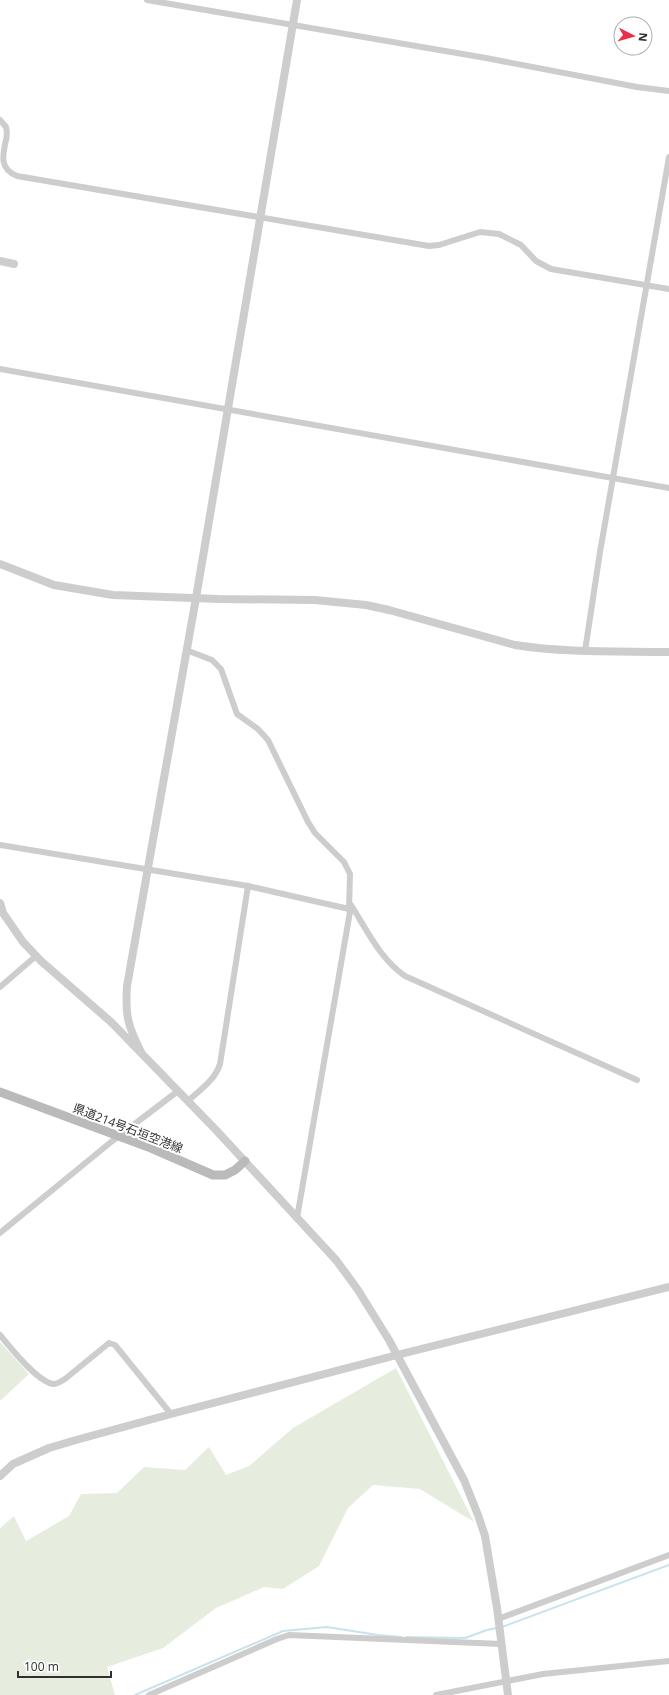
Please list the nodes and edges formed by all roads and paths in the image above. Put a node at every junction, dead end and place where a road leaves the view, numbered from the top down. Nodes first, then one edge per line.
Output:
1 (147, 0) edge
2 (297, 0) edge
3 (293, 25) junction
4 (669, 91) edge
5 (0, 120) edge
6 (669, 157) edge
7 (261, 217) junction
8 (0, 261) edge
9 (14, 264) dead end
10 (647, 286) junction
11 (669, 289) edge
12 (0, 369) edge
13 (228, 410) junction
14 (614, 477) junction
15 (669, 488) edge
16 (0, 564) edge
17 (196, 598) junction
18 (186, 650) junction
19 (585, 651) junction
20 (669, 652) edge
21 (0, 845) edge
22 (147, 869) junction
23 (248, 886) junction
24 (350, 907) junction
25 (1, 908) edge
26 (36, 956) junction
27 (0, 987) edge
28 (141, 1052) junction
29 (637, 1080) dead end
30 (178, 1091) junction
31 (0, 1092) edge
32 (188, 1101) junction
33 (119, 1136) junction
34 (245, 1161) junction
35 (297, 1218) junction
36 (0, 1233) edge
37 (669, 1287) edge
38 (0, 1335) edge
39 (397, 1355) junction
40 (171, 1414) junction
41 (0, 1476) edge
42 (669, 1554) edge
43 (498, 1619) junction
44 (501, 1644) junction
45 (669, 1661) edge
46 (506, 1682) junction
47 (149, 1695) edge
48 (436, 1695) edge
49 (508, 1695) edge

1 - 3 street
2 - 3 street
3 - 4 street
3 - 7 street
5 - 7 street
6 - 10 street
7 - 10 street
7 - 13 street
8 - 9 street
10 - 11 street
10 - 14 street
12 - 13 street
13 - 14 street
13 - 17 street
14 - 15 street
14 - 19 street
16 - 17 street
17 - 18 street
17 - 19 street
18 - 22 street
18 - 24 street
19 - 20 street
21 - 22 street
22 - 23 street
22 - 28 street
23 - 24 street
23 - 32 street
24 - 29 street
24 - 35 street
25 - 26 street
26 - 27 street
26 - 28 street
28 - 30 street
30 - 32 street
30 - 33 street
31 - 33 main road, 県道214号石垣空港線
32 - 34 street
33 - 34 main road, 県道214号石垣空港線
33 - 36 street
34 - 35 street
35 - 39 street
37 - 39 street
38 - 40 street
39 - 40 street
39 - 43 street
40 - 41 street
42 - 43 street
43 - 44 street
44 - 46 street
44 - 47 street
45 - 46 street
46 - 48 street
46 - 49 street

